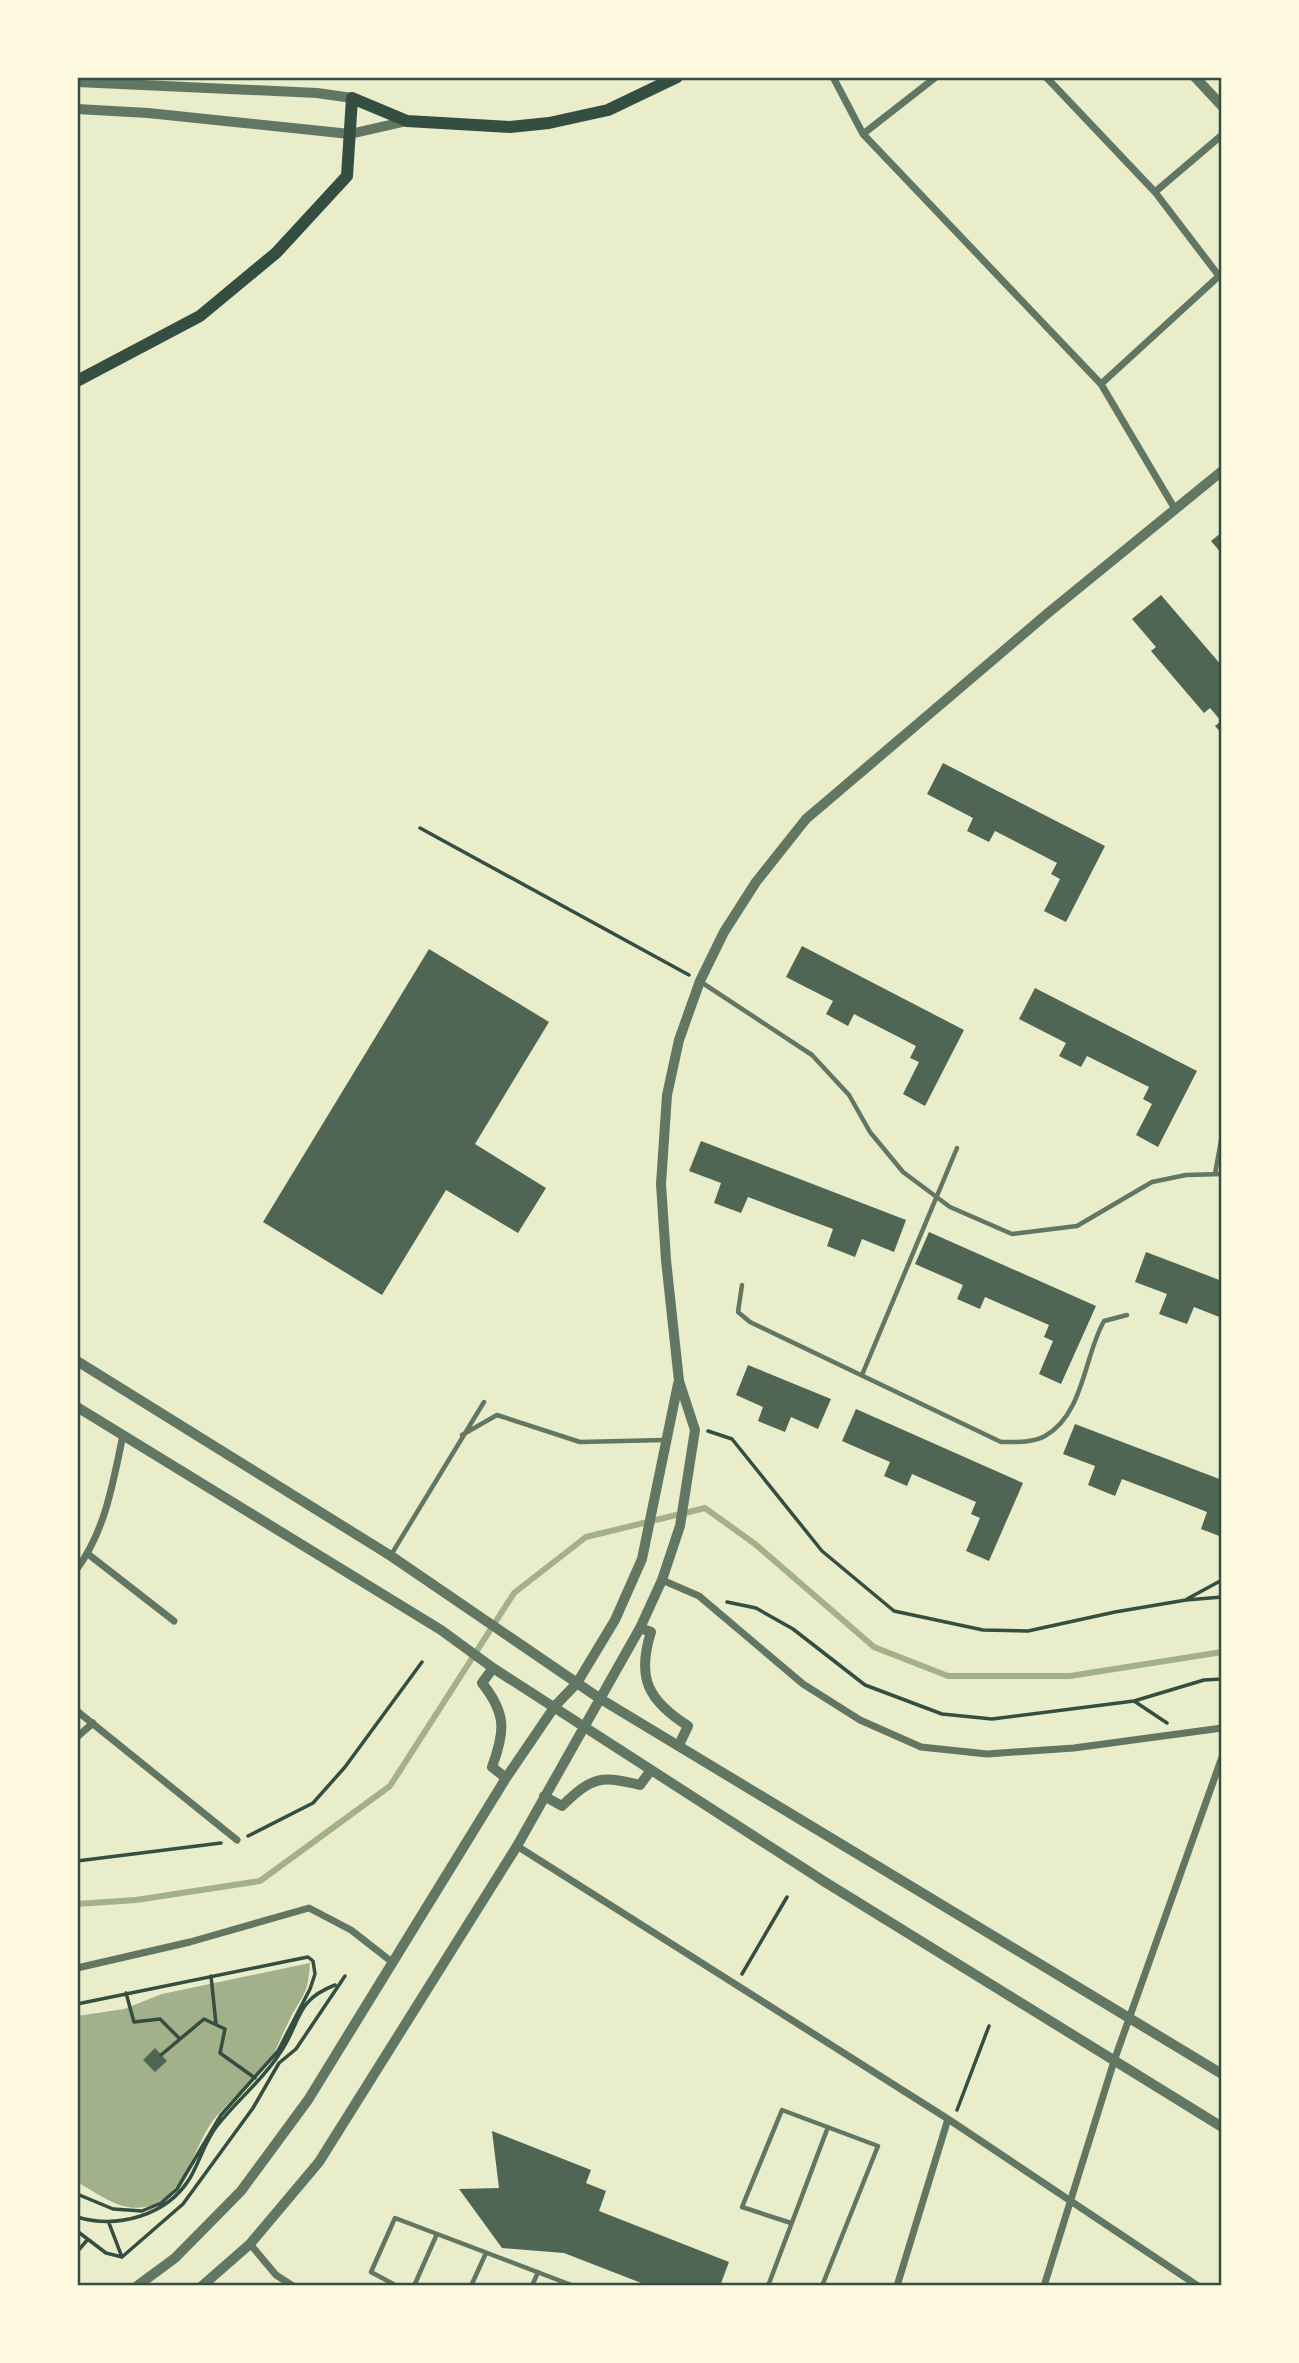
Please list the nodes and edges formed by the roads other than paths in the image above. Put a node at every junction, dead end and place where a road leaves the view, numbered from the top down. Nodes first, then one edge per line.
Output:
1 (677, 77) edge
2 (834, 77) edge
3 (936, 77) edge
4 (1046, 77) edge
5 (1195, 77) edge
6 (77, 82) edge
7 (352, 98) junction
8 (1222, 106) edge
9 (77, 109) edge
10 (407, 121) junction
11 (350, 134) junction
12 (863, 134) junction
13 (1222, 135) edge
14 (1155, 192) junction
15 (77, 381) edge
16 (1101, 384) junction
17 (1222, 471) edge
18 (1175, 509) junction
19 (700, 981) junction
20 (1222, 1135) edge
21 (957, 1148) dead end
22 (1215, 1174) junction
23 (1222, 1174) edge
24 (935, 1196) junction
25 (742, 1285) dead end
26 (1127, 1315) dead end
27 (77, 1362) edge
28 (862, 1375) junction
29 (678, 1381) junction
30 (484, 1402) dead end
31 (77, 1407) edge
32 (123, 1435) junction
33 (461, 1435) junction
34 (667, 1439) junction
35 (88, 1554) junction
36 (391, 1556) junction
37 (77, 1569) edge
38 (662, 1580) junction
39 (174, 1621) dead end
40 (639, 1628) junction
41 (493, 1668) junction
42 (577, 1683) junction
43 (598, 1698) junction
44 (555, 1706) junction
45 (77, 1711) edge
46 (93, 1723) junction
47 (584, 1725) junction
48 (1222, 1728) edge
49 (77, 1737) edge
50 (679, 1745) junction
51 (1222, 1758) edge
52 (651, 1770) junction
53 (506, 1778) junction
54 (544, 1796) junction
55 (237, 1840) road end
56 (517, 1846) junction
57 (392, 1962) junction
58 (77, 1968) edge
59 (1130, 2017) junction
60 (1114, 2061) junction
61 (1222, 2074) edge
62 (947, 2119) junction
63 (828, 2127) junction
64 (1222, 2127) edge
65 (1072, 2199) junction
66 (791, 2224) junction
67 (437, 2234) junction
68 (250, 2244) junction
69 (486, 2253) junction
70 (538, 2272) junction
71 (1181, 2276) junction
72 (137, 2286) edge
73 (202, 2286) edge
74 (293, 2286) edge
75 (397, 2286) edge
76 (414, 2286) edge
77 (471, 2286) edge
78 (532, 2286) edge
79 (574, 2286) edge
80 (768, 2286) edge
81 (822, 2286) edge
82 (897, 2286) edge
83 (1044, 2286) edge
84 (1177, 2286) edge
85 (1198, 2286) edge

1 - 10 main road
2 - 12 street
3 - 12 street
4 - 14 street
5 - 8 street
6 - 7 street
7 - 10 main road
7 - 11 main road
9 - 11 street
10 - 11 street
11 - 15 main road
12 - 16 street
13 - 14 street
14 - 16 street
16 - 18 street
17 - 18 street
18 - 19 street
19 - 24 lane
19 - 29 street
20 - 22 lane
21 - 24 lane
22 - 23 lane
22 - 24 lane
24 - 28 lane
25 - 28 lane
26 - 28 lane
27 - 36 street
29 - 34 street
29 - 38 street
30 - 33 lane
31 - 32 street
32 - 35 street
32 - 41 street
33 - 34 lane
33 - 36 lane
34 - 42 street
35 - 37 street
35 - 39 street
36 - 42 street
38 - 40 street
38 - 48 street
40 - 43 street
40 - 50 street
41 - 44 street
41 - 53 street
42 - 43 street
42 - 44 street
43 - 47 street
43 - 50 street
44 - 47 street
44 - 53 street
45 - 46 street
46 - 49 street
46 - 55 street
47 - 52 street
47 - 54 street
50 - 59 street
51 - 59 street
52 - 54 street
52 - 60 street
53 - 57 street
54 - 56 street
56 - 62 street
56 - 68 street
57 - 58 street
57 - 72 street
59 - 60 street
59 - 61 street
60 - 64 street
60 - 65 street
62 - 65 street
62 - 82 street
63 - 66 lane
63 - 66 lane
63 - 81 lane
65 - 71 street
65 - 83 street
66 - 80 lane
67 - 69 lane
67 - 75 lane
67 - 76 lane
68 - 73 street
68 - 74 street
69 - 70 lane
69 - 77 lane
70 - 78 lane
70 - 79 lane
71 - 84 street
71 - 85 street

